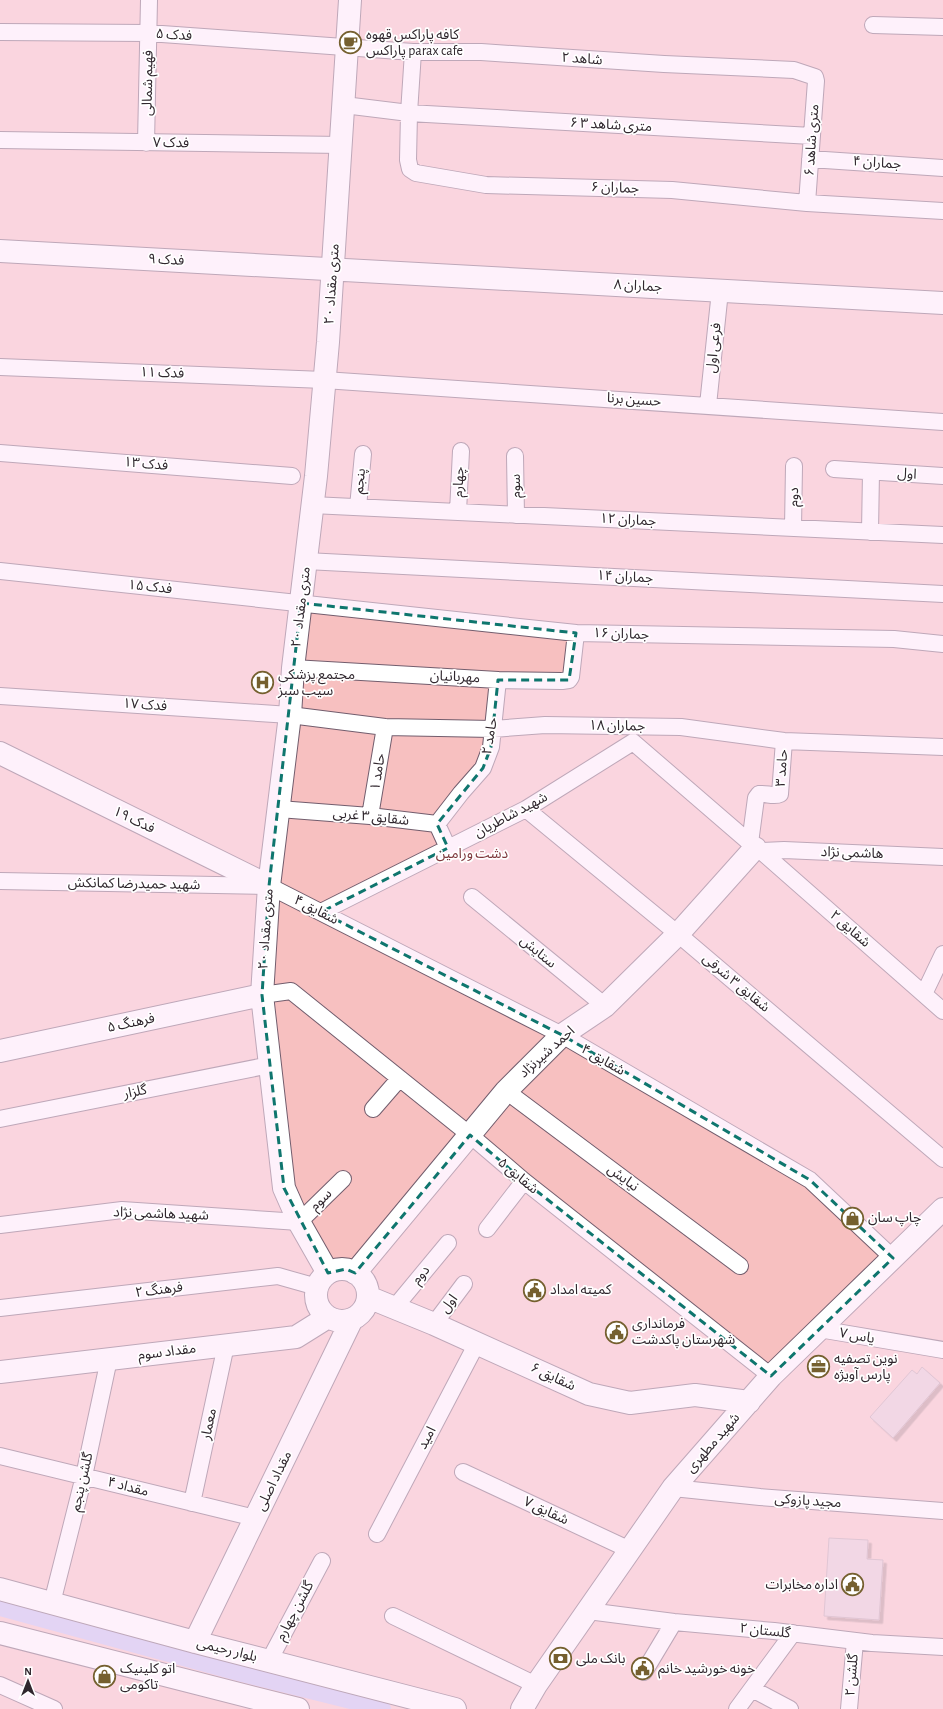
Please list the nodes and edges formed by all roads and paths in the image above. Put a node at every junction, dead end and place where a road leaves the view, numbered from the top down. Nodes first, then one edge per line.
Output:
1 (149, 0) edge
2 (350, 0) edge
3 (872, 25) dead end
4 (943, 27) edge
5 (0, 32) edge
6 (148, 33) junction
7 (348, 47) junction
8 (413, 52) junction
9 (815, 77) joint
10 (344, 105) junction
11 (409, 113) junction
12 (812, 136) junction
13 (0, 140) edge
14 (146, 143) junction
15 (342, 145) junction
16 (810, 159) junction
17 (943, 168) edge
18 (807, 203) junction
19 (943, 211) edge
20 (0, 251) edge
21 (333, 270) junction
22 (720, 291) junction
23 (943, 303) edge
24 (0, 367) edge
25 (324, 380) junction
26 (708, 405) junction
27 (943, 422) edge
28 (461, 452) dead end
29 (0, 453) edge
30 (363, 454) dead end
31 (515, 456) dead end
32 (794, 466) dead end
33 (834, 469) dead end
34 (871, 472) junction
35 (292, 476) dead end
36 (943, 476) edge
37 (312, 504) junction
38 (358, 507) junction
39 (458, 512) junction
40 (516, 515) junction
41 (793, 528) junction
42 (870, 532) junction
43 (943, 536) edge
44 (306, 561) junction
45 (0, 571) edge
46 (943, 594) edge
47 (301, 603) junction
48 (576, 633) junction
49 (943, 644) edge
50 (293, 668) junction
51 (498, 680) junction
52 (0, 696) edge
53 (290, 715) junction
54 (633, 726) junction
55 (385, 727) junction
56 (493, 729) junction
57 (633, 742) junction
58 (784, 742) junction
59 (943, 747) edge
60 (0, 753) edge
61 (0, 764) edge
62 (26, 766) junction
63 (279, 809) junction
64 (526, 809) junction
65 (370, 816) junction
66 (437, 824) junction
67 (755, 847) junction
68 (448, 848) junction
69 (943, 857) edge
70 (0, 881) edge
71 (269, 886) junction
72 (472, 897) dead end
73 (321, 912) junction
74 (678, 934) junction
75 (943, 954) edge
76 (924, 994) junction
77 (262, 995) junction
78 (605, 1006) junction
79 (943, 1011) edge
80 (562, 1036) junction
81 (0, 1051) edge
82 (270, 1066) junction
83 (399, 1079) junction
84 (506, 1090) junction
85 (373, 1109) dead end
86 (0, 1119) edge
87 (470, 1135) junction
88 (943, 1159) edge
89 (342, 1178) dead end
90 (524, 1181) junction
91 (943, 1209) edge
92 (299, 1222) junction
93 (0, 1225) edge
94 (487, 1229) dead end
95 (448, 1243) dead end
96 (893, 1258) junction
97 (740, 1266) dead end
98 (356, 1273) junction
99 (322, 1280) junction
100 (464, 1284) dead end
101 (368, 1297) junction
102 (395, 1307) junction
103 (0, 1308) edge
104 (328, 1317) junction
105 (352, 1319) junction
106 (434, 1324) junction
107 (819, 1329) junction
108 (477, 1343) junction
109 (226, 1345) junction
110 (943, 1350) edge
111 (109, 1359) junction
112 (0, 1372) edge
113 (771, 1376) junction
114 (749, 1402) junction
115 (0, 1456) edge
116 (463, 1472) dead end
117 (84, 1476) junction
118 (673, 1488) junction
119 (192, 1503) junction
120 (943, 1511) edge
121 (255, 1518) junction
122 (377, 1534) dead end
123 (630, 1550) junction
124 (322, 1562) dead end
125 (0, 1589) edge
126 (52, 1603) junction
127 (588, 1611) junction
128 (393, 1616) dead end
129 (674, 1622) junction
130 (0, 1633) edge
131 (793, 1633) junction
132 (855, 1641) junction
133 (195, 1642) junction
134 (943, 1647) edge
135 (269, 1661) junction
136 (644, 1672) dead end
137 (0, 1685) edge
138 (536, 1685) junction
139 (752, 1689) junction
140 (54, 1709) edge
141 (298, 1709) edge
142 (455, 1709) edge
143 (522, 1709) edge
144 (737, 1709) edge
145 (790, 1709) edge
146 (849, 1709) edge

1 - 6 street, فهیم شمالی
2 - 7 main road, ۲۰ متری مقداد
3 - 4 street
5 - 6 street, فدک ۵
6 - 7 street, فدک ۵
6 - 14 street, فهیم شمالی
7 - 8 street, شاهد ۲
7 - 10 main road, ۲۰ متری مقداد
8 - 9 street, شاهد ۲
8 - 11 street, جماران ۶
9 - 12 street, ۶ متری شاهد
10 - 11 street
10 - 15 main road, ۲۰ متری مقداد
11 - 12 street, ۶ متری شاهد ۳
11 - 18 street, جماران ۶
12 - 16 street, ۶ متری شاهد
13 - 14 street, فدک ۷
14 - 15 street, فدک ۷
15 - 21 main road, ۲۰ متری مقداد
16 - 17 street, جماران ۴
16 - 18 street, ۶ متری شاهد
18 - 19 street, جماران ۶
20 - 21 main road, فدک ۹
21 - 22 main road, جماران ۸
21 - 25 main road, ۲۰ متری مقداد
22 - 23 main road, جماران ۸
22 - 26 street, فرعی اول
24 - 25 street, فدک ۱۱
25 - 26 street, حسین برنا
25 - 37 main road, ۲۰ متری مقداد
26 - 27 street, حسین برنا
28 - 39 street, چهارم
29 - 35 street, فدک ۱۳
30 - 38 street, پنجم
31 - 40 street, سوم
32 - 41 street, دوم
33 - 34 street, اول
34 - 36 street, اول
34 - 42 street
37 - 38 street, جماران ۱۲
37 - 44 main road, ۲۰ متری مقداد
38 - 39 street, جماران ۱۲
39 - 40 street, جماران ۱۲
40 - 41 street, جماران ۱۲
41 - 42 street, جماران ۱۲
42 - 43 street, جماران ۱۲
44 - 46 street, جماران ۱۴
44 - 47 main road, ۲۰ متری مقداد
45 - 47 street, فدک ۱۵
47 - 48 street, جماران ۱۶
47 - 50 main road, ۲۰ متری مقداد
48 - 49 street, جماران ۱۶
48 - 51 street, مهربانیان
50 - 51 street, مهربانیان
50 - 53 main road, ۲۰ متری مقداد
51 - 56 street, حامد ۲
52 - 53 street, فدک ۱۷
53 - 55 street, جماران ۱۸
53 - 63 main road, ۲۰ متری مقداد
54 - 56 street, جماران ۱۸
54 - 57 street
54 - 58 street, جماران ۱۸
55 - 56 street, جماران ۱۸
55 - 65 street, حامد ۱
56 - 66 street, حامد ۲
57 - 64 street, شهید شاطریان
57 - 67 street, شقایق ۲
58 - 59 street, جماران ۱۸
58 - 67 street, حامد ۳
60 - 62 main road, فدک ۱۹
61 - 62 street
62 - 71 main road, فدک ۱۹
63 - 65 street, شقایق ۳ غربی
63 - 71 main road, ۲۰ متری مقداد
64 - 68 street, شهید شاطریان
64 - 74 street, شقایق ۳ شرقی
65 - 66 street, شقایق ۳ غربی
66 - 68 street
67 - 69 street, هاشمی نژاد
67 - 74 main road, احمد شیرنژاد
67 - 76 street, شقایق ۲
68 - 73 street, شهید شاطریان
70 - 71 street, شهید حمیدرضا کمانکش
71 - 73 street, شقایق ۴
71 - 77 main road, ۲۰ متری مقداد
72 - 78 street, ستایش
73 - 80 street, شقایق ۴
74 - 78 main road, احمد شیرنژاد
74 - 88 street, شقایق ۳ شرقی
75 - 76 street
76 - 79 street, شقایق ۲
77 - 81 main road, فرهنگ ۵
77 - 82 main road, ۲۰ متری مقداد
77 - 83 street, شقایق ۵
78 - 80 main road, احمد شیرنژاد
80 - 84 main road, احمد شیرنژاد
80 - 96 street, شقایق ۴
82 - 86 street, گلزار
82 - 92 main road, ۲۰ متری مقداد
83 - 85 street
83 - 87 street, شقایق ۵
84 - 87 main road, احمد شیرنژاد
84 - 97 street, نیایش
87 - 90 street, شقایق ۵
87 - 98 main road, احمد شیرنژاد
89 - 92 street, سوم
90 - 94 street
90 - 113 street, شقایق ۵
91 - 96 main road, شهید مطهری
92 - 93 street, شهید هاشمی نژاد
92 - 99 main road, ۲۰ متری مقداد
95 - 102 street, دوم
96 - 107 main road, شهید مطهری
98 - 99 main road
98 - 101 main road
99 - 103 street, فرهنگ ۲
99 - 104 main road
100 - 106 street, اول
101 - 102 main road, شقایق ۶
101 - 105 main road
102 - 106 main road, شقایق ۶
104 - 105 main road
104 - 109 main road, مقداد سوم
105 - 121 main road, مقداد اصلی
106 - 108 main road, شقایق ۶
107 - 110 street, یاس ۷
107 - 113 main road, شهید مطهری
108 - 114 main road, شقایق ۶
108 - 122 street, امید
109 - 111 main road, مقداد سوم
109 - 119 street, معمار
111 - 112 main road, مقداد سوم
111 - 117 street, گلشن پنجم
113 - 114 main road, شهید مطهری
114 - 118 main road, شهید مطهری
115 - 117 street, مقداد ۴
116 - 123 street, شقایق ۷
117 - 119 street, مقداد ۴
117 - 126 street, گلشن پنجم
118 - 120 street, مجید پازوکی
118 - 123 main road, شهید مطهری
119 - 121 street, مقداد ۴
121 - 133 main road, مقداد اصلی
123 - 127 main road, شهید مطهری
124 - 135 street, گلشن چهارم
125 - 126 main road, بلوار رحیمی
126 - 133 main road, بلوار رحیمی
127 - 129 street, گلستان ۲
127 - 138 main road, شهید مطهری
128 - 138 street
129 - 131 street, گلستان ۲
129 - 136 street
130 - 141 main road
131 - 132 street, گلستان ۲
131 - 139 street
132 - 134 street, گلستان ۲
132 - 146 street, گلشن ۲
133 - 135 main road, بلوار رحیمی
135 - 142 main road, بلوار رحیمی
137 - 140 street
138 - 143 main road, شهید مطهری
139 - 144 street
139 - 145 street

